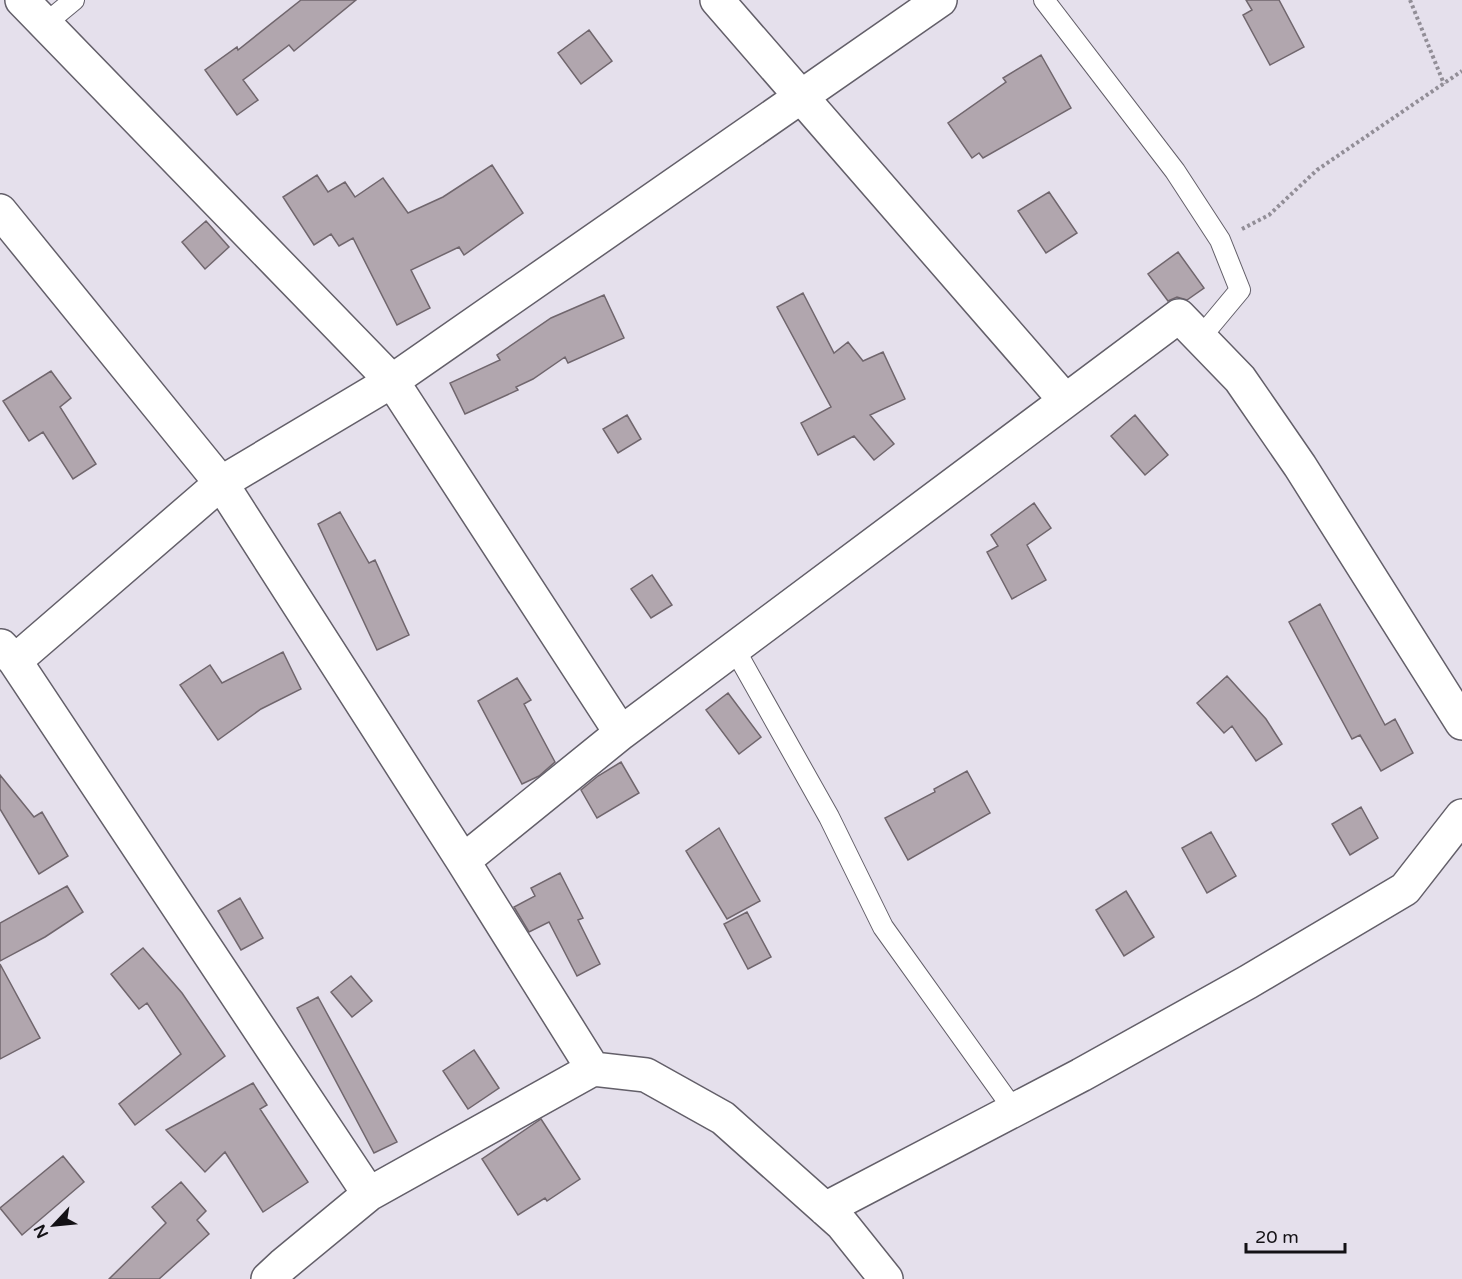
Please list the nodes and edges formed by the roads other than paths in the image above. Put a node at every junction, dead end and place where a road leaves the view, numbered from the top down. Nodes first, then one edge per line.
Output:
1 (22, 0) edge
2 (74, 0) edge
3 (717, 0) edge
4 (1044, 0) edge
5 (933, 2) edge
6 (45, 24) junction
7 (800, 98) junction
8 (0, 211) edge
9 (1200, 338) junction
10 (392, 381) junction
11 (1065, 400) junction
12 (221, 483) junction
13 (734, 648) junction
14 (7, 653) edge
15 (1462, 723) edge
16 (621, 733) junction
17 (1462, 816) edge
18 (463, 861) junction
19 (593, 1069) junction
20 (1014, 1110) junction
21 (369, 1194) junction
22 (825, 1209) junction
23 (268, 1279) edge
24 (886, 1279) edge

1 - 6 street
2 - 6 lane
3 - 7 street
4 - 9 lane
5 - 7 street
6 - 10 street
7 - 10 street
7 - 11 street
8 - 12 street
9 - 11 street
9 - 15 street
10 - 12 street
10 - 16 street
11 - 13 street
12 - 14 street
12 - 18 street
13 - 16 street
13 - 20 lane
14 - 21 street
16 - 18 street
17 - 20 street
18 - 19 street
19 - 21 street
19 - 22 street
20 - 22 street
21 - 23 street
22 - 24 street

